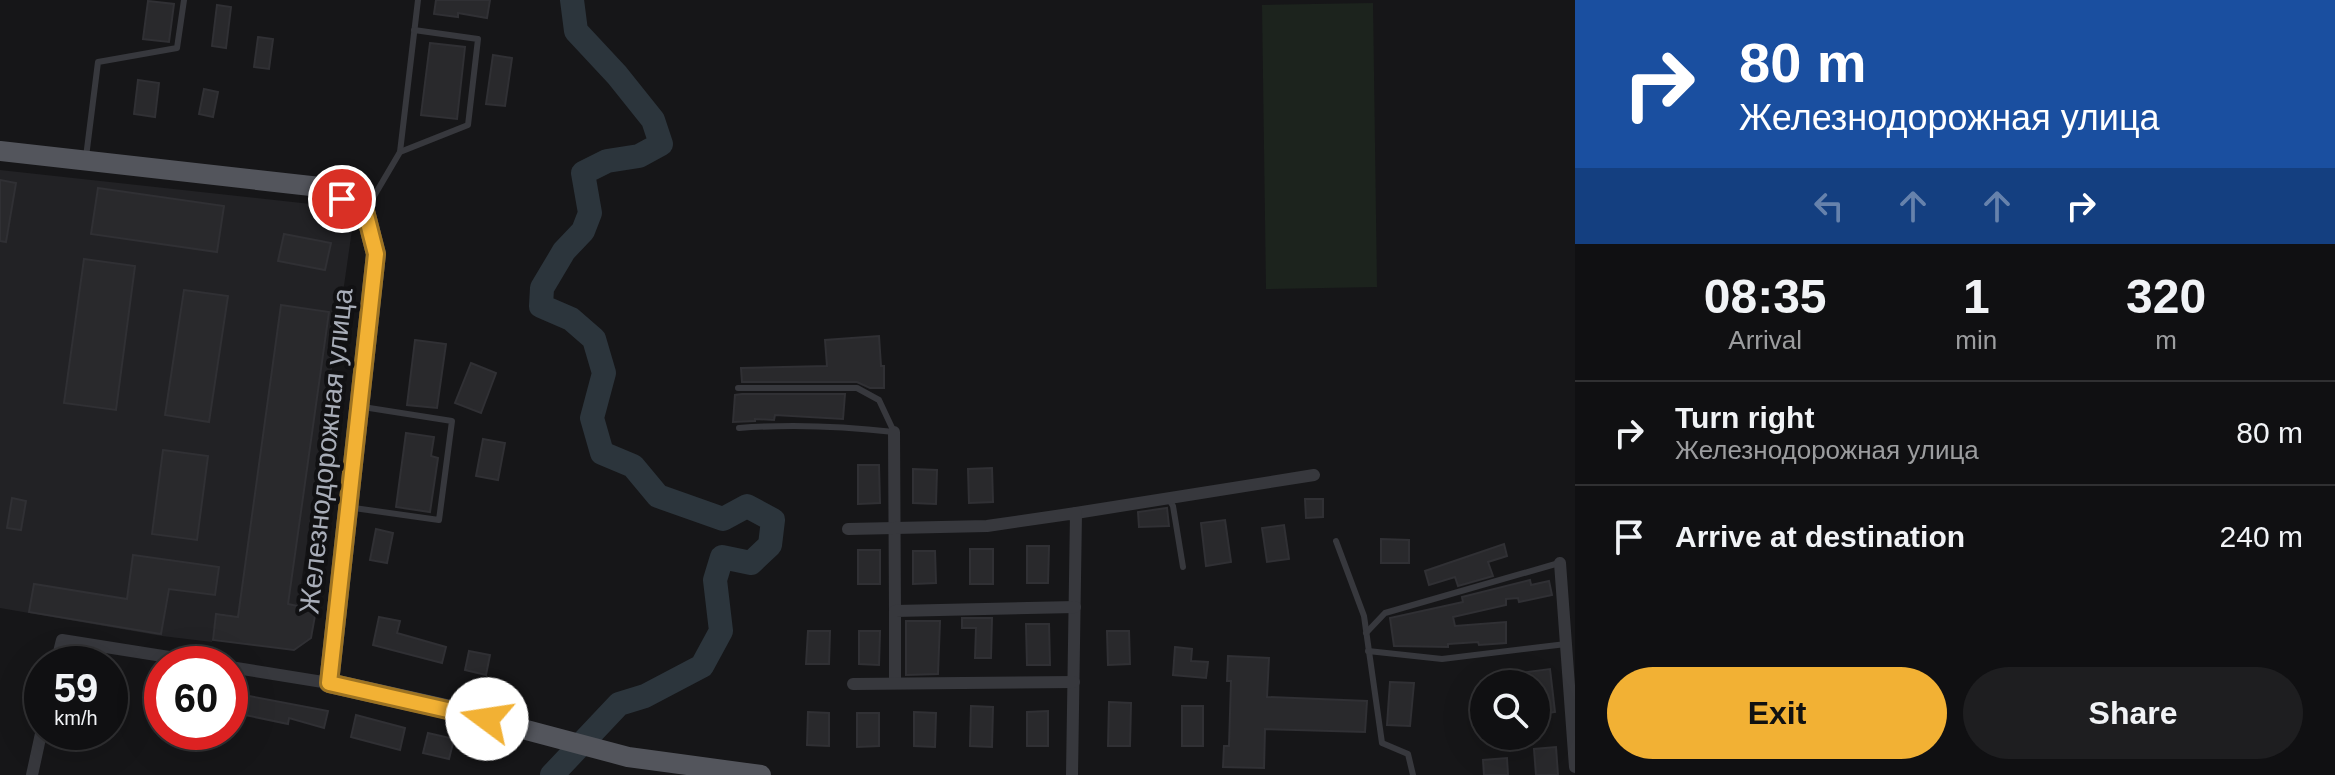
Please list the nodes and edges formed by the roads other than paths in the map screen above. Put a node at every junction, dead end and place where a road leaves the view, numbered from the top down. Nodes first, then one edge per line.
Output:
1 (184, 0) edge
2 (418, 0) edge
3 (414, 30) junction
4 (0, 151) edge
5 (400, 152) junction
6 (86, 160) junction
7 (365, 211) junction
8 (738, 388) dead end
9 (359, 406) junction
10 (739, 428) dead end
11 (894, 432) junction
12 (1314, 475) dead end
13 (1168, 498) junction
14 (348, 507) junction
15 (1076, 513) junction
16 (894, 527) junction
17 (848, 529) dead end
18 (1336, 541) dead end
19 (1560, 563) joint
20 (1183, 567) dead end
21 (1075, 607) junction
22 (895, 611) junction
23 (1570, 627) edge
24 (1366, 633) junction
25 (1566, 644) junction
26 (60, 646) edge
27 (100, 646) edge
28 (1368, 651) junction
29 (248, 670) edge
30 (1074, 682) junction
31 (329, 683) junction
32 (895, 683) junction
33 (853, 684) dead end
34 (37, 750) edge
35 (1575, 767) edge
36 (32, 775) edge
37 (760, 775) edge
38 (1072, 775) edge
39 (1413, 775) edge

1 - 6 lane
2 - 3 lane
3 - 5 lane
3 - 5 lane
4 - 6 main road
5 - 7 lane
6 - 7 main road
7 - 9 main road, Железнодорожная улица
8 - 11 lane
9 - 14 main road, Железнодорожная улица
9 - 14 lane
10 - 11 lane
11 - 16 street
12 - 13 street
13 - 15 street
13 - 20 lane
14 - 31 main road, Железнодорожная улица
15 - 16 street
15 - 21 street
16 - 17 street
16 - 22 street
18 - 24 lane
19 - 23 street
19 - 24 lane
21 - 22 street
21 - 30 street
22 - 32 street
23 - 25 street
24 - 28 lane
25 - 28 lane
25 - 35 street
26 - 27 street
28 - 39 lane
29 - 31 street
30 - 32 street
30 - 38 street
31 - 37 main road
32 - 33 street
34 - 36 street

